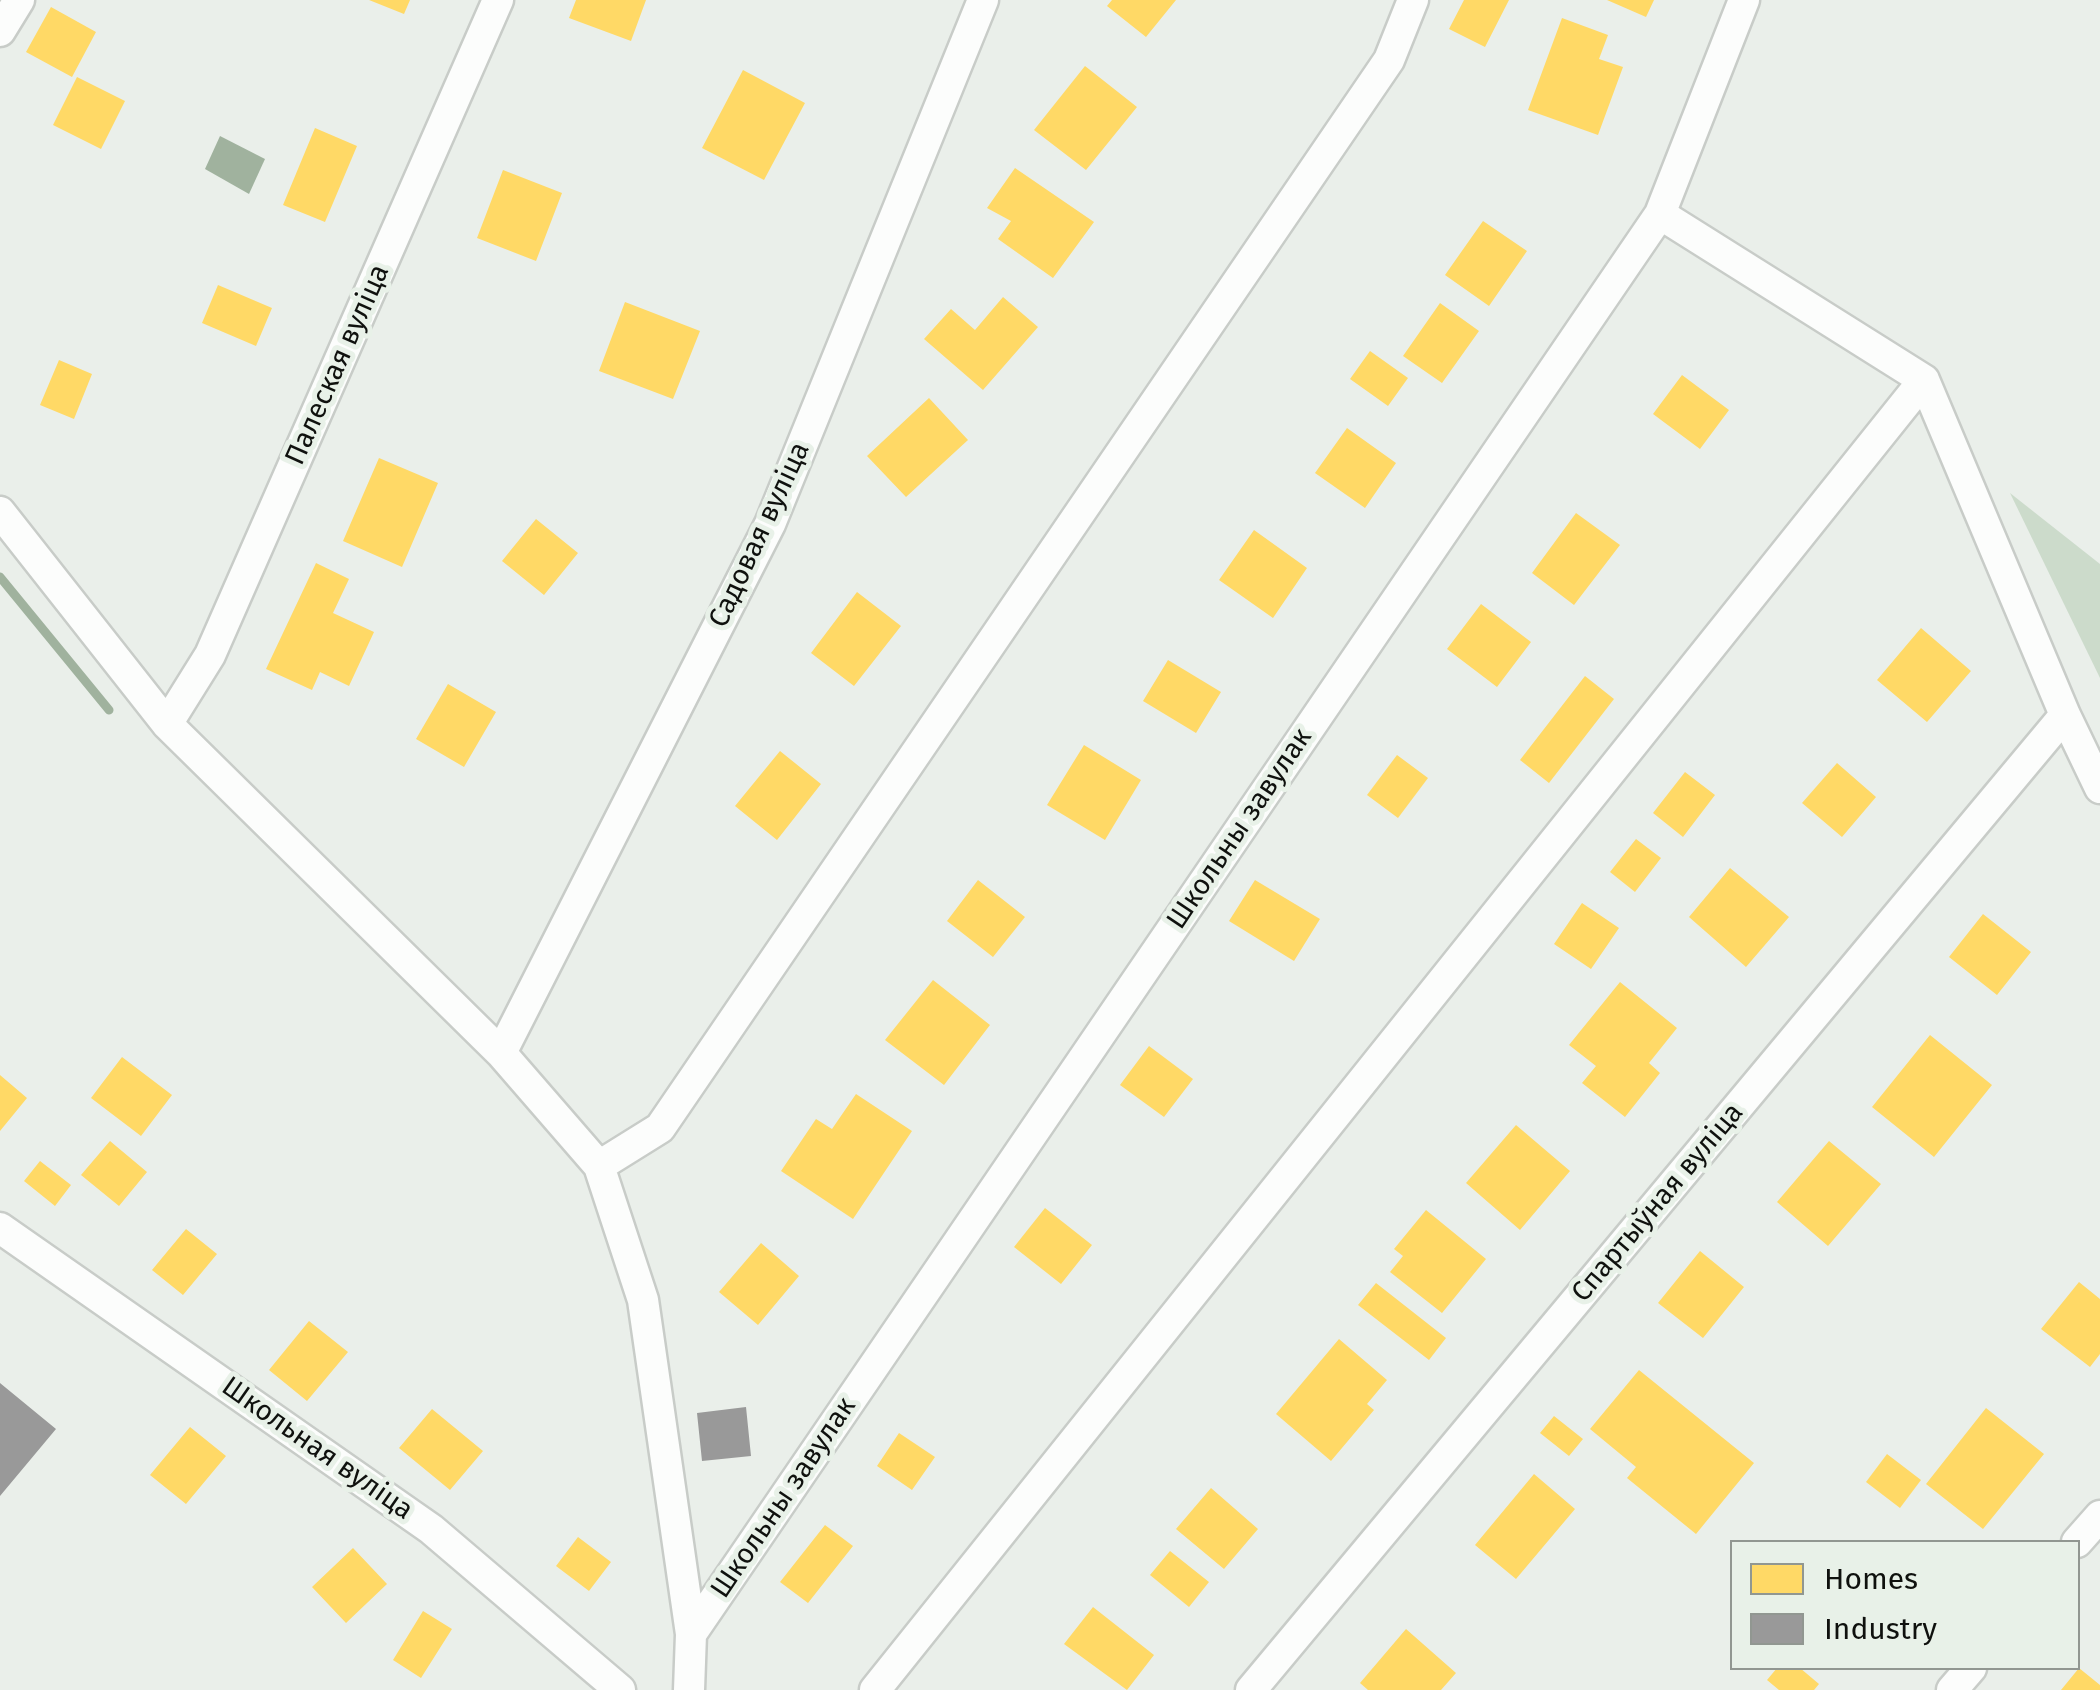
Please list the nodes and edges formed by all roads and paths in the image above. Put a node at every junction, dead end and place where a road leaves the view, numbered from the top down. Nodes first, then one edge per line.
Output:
1 (19, 0) edge
2 (498, 0) edge
3 (983, 0) edge
4 (1413, 0) edge
5 (1744, 0) edge
6 (0, 31) edge
7 (1660, 214) junction
8 (1924, 380) junction
9 (0, 512) edge
10 (2065, 715) junction
11 (167, 724) junction
12 (2100, 788) edge
13 (501, 1053) junction
14 (598, 1166) junction
15 (0, 1228) edge
16 (2100, 1516) edge
17 (2080, 1540) edge
18 (691, 1634) junction
19 (1969, 1670) edge
20 (620, 1690) edge
21 (689, 1690) edge
22 (874, 1690) edge
23 (1251, 1690) edge
24 (1952, 1690) edge

1 - 6 street
2 - 11 street, Палеская вуліца
3 - 13 street, Садовая вуліца
4 - 14 street
5 - 7 street, Школьны завулак
7 - 8 street
7 - 18 street, Школьны завулак
8 - 10 street
8 - 22 street
9 - 11 street
10 - 12 street
10 - 23 street, Спартыўная вуліца
11 - 13 street
13 - 14 street
14 - 18 street
15 - 20 street, Школьная вуліца
16 - 17 street
18 - 21 street
19 - 24 street

